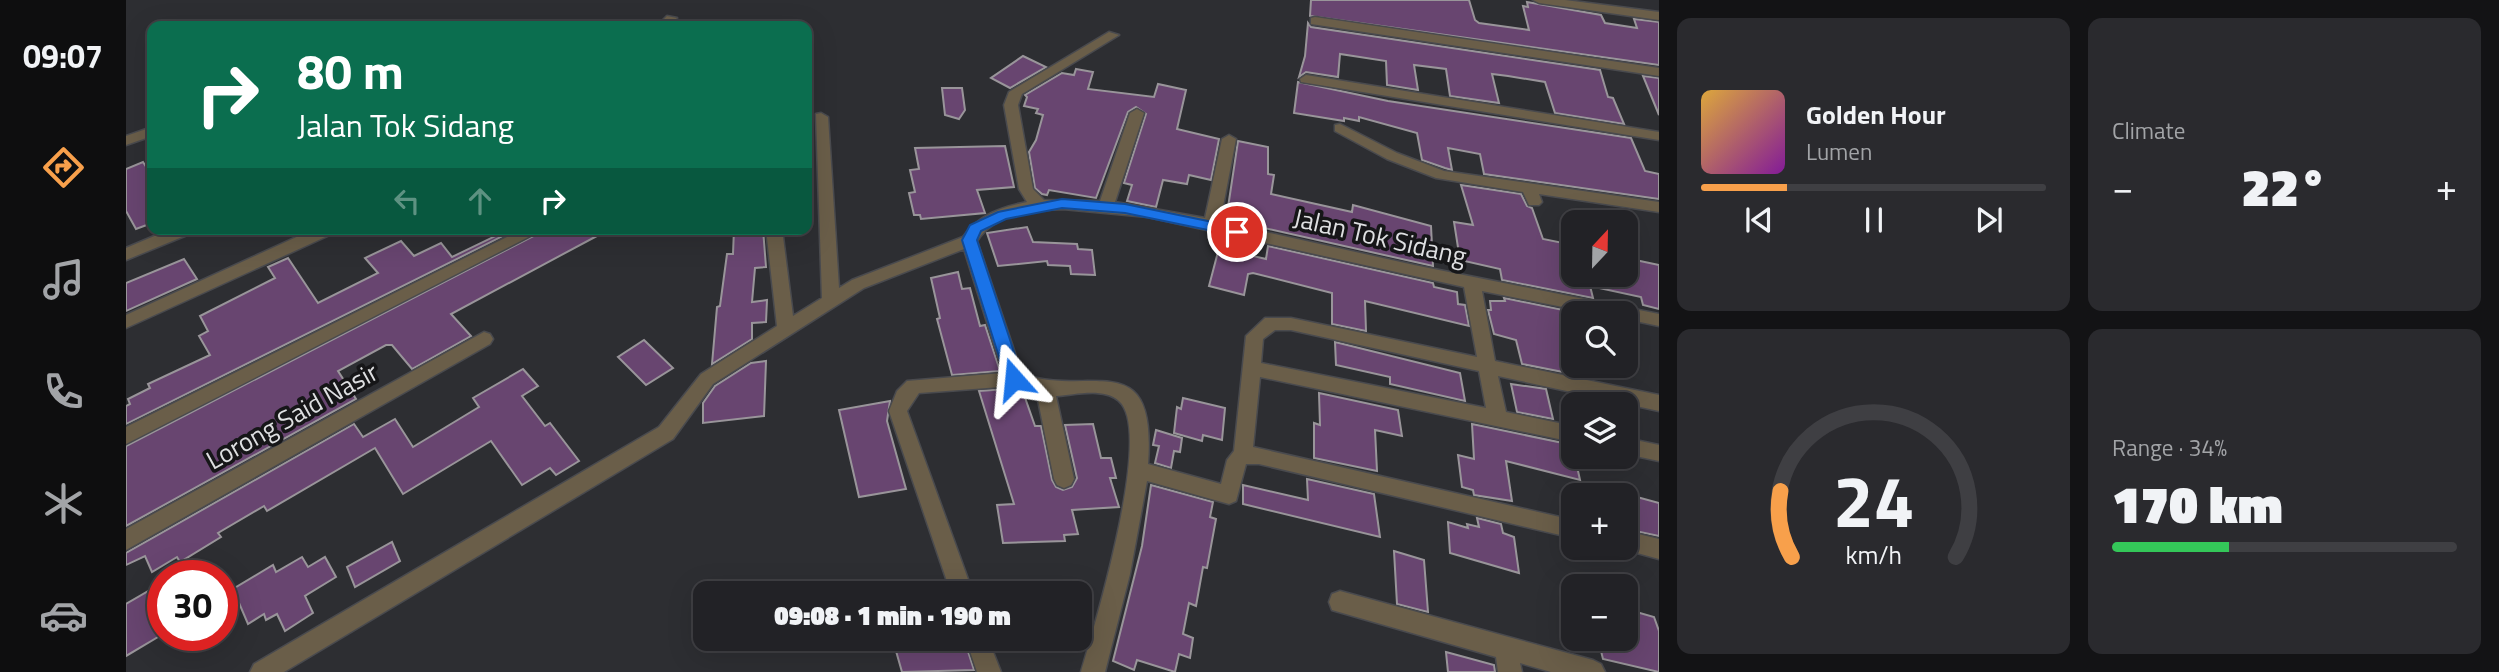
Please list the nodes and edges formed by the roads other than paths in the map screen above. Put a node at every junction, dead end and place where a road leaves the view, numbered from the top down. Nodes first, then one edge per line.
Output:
1 (1538, 0) edge
2 (1659, 16) edge
3 (1315, 21) dead end
4 (1113, 35) dead end
5 (1659, 72) edge
6 (1306, 79) dead end
7 (1137, 113) dead end
8 (821, 117) dead end
9 (1340, 128) dead end
10 (147, 133) edge
11 (1659, 136) edge
12 (1229, 139) dead end
13 (126, 141) edge
14 (1040, 205) junction
15 (1106, 206) junction
16 (1659, 207) edge
17 (1211, 226) junction
18 (147, 233) edge
19 (172, 235) edge
20 (315, 235) edge
21 (524, 235) edge
22 (775, 235) edge
23 (969, 240) junction
24 (126, 242) edge
25 (126, 254) edge
26 (1472, 284) junction
27 (831, 300) junction
28 (1562, 301) edge
29 (1638, 316) edge
30 (1659, 320) edge
31 (126, 322) edge
32 (786, 329) junction
33 (484, 339) dead end
34 (1486, 366) junction
35 (1253, 368) junction
36 (1014, 379) junction
37 (1045, 389) junction
38 (1659, 403) edge
39 (1497, 417) junction
40 (1561, 431) edge
41 (126, 436) edge
42 (1638, 449) edge
43 (1659, 453) edge
44 (1244, 454) junction
45 (1137, 470) junction
46 (1065, 479) dead end
47 (1561, 526) edge
48 (126, 540) edge
49 (1638, 544) edge
50 (1659, 549) edge
51 (958, 581) edge
52 (1340, 602) dead end
53 (1506, 647) junction
54 (982, 651) edge
55 (262, 672) edge
56 (989, 672) edge
57 (1093, 672) edge
58 (1510, 672) edge
59 (1593, 672) edge

1 - 2 street
3 - 5 street
4 - 14 street
6 - 11 street
7 - 15 street
8 - 27 street
9 - 16 street
10 - 13 street
12 - 17 street
14 - 15 street, Jalan Tok Sidang
14 - 23 street, Jalan Tok Sidang
15 - 17 street, Jalan Tok Sidang
17 - 26 street, Jalan Tok Sidang
18 - 24 street
19 - 25 street
20 - 31 street
21 - 41 street
22 - 32 street
23 - 27 street
23 - 36 street
26 - 28 street, Jalan Tok Sidang
26 - 34 street
27 - 32 street
29 - 30 street, Jalan Tok Sidang
32 - 55 street
33 - 48 street, Lorong Said Nasir
34 - 35 street
34 - 38 street
34 - 39 street
35 - 39 street
35 - 44 street
36 - 37 street
36 - 51 street
37 - 45 street
37 - 46 street
39 - 40 street
42 - 43 street
44 - 45 street
44 - 47 street
45 - 57 street
49 - 50 street
52 - 53 street
53 - 58 street
53 - 59 street
54 - 56 street

